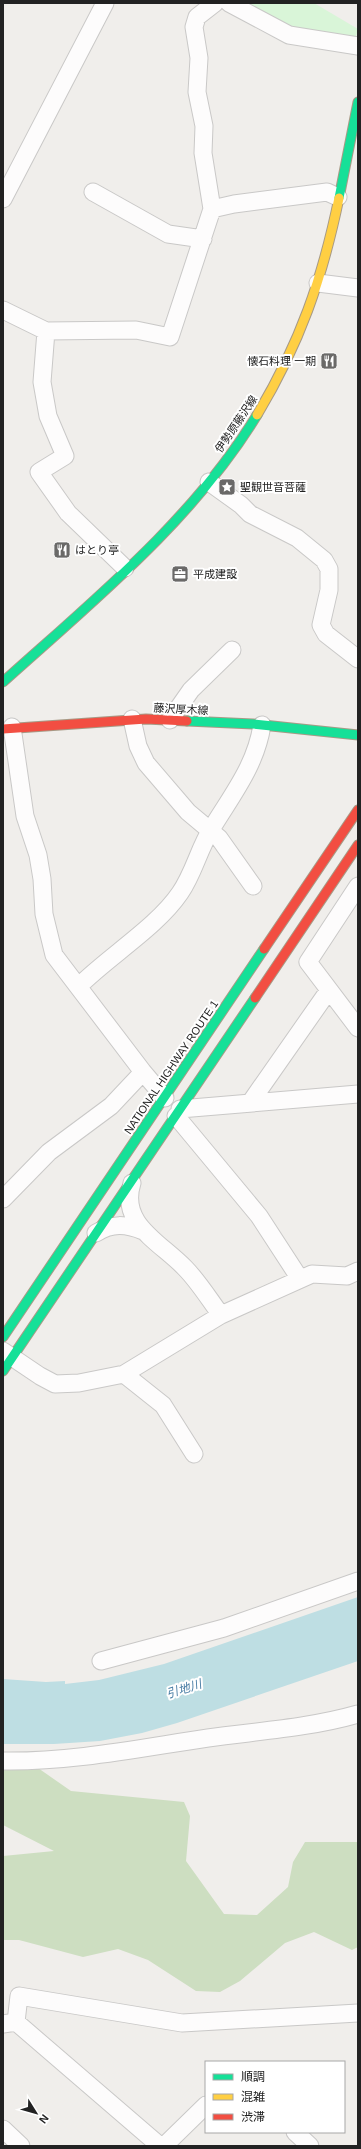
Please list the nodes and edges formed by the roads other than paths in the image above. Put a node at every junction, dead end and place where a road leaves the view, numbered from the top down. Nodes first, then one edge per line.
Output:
1 (105, 3) edge
2 (215, 3) edge
3 (229, 3) edge
4 (358, 46) edge
5 (358, 102) edge
6 (93, 192) dead end
7 (338, 197) junction
8 (3, 199) edge
9 (212, 209) junction
10 (203, 239) junction
11 (318, 283) junction
12 (358, 288) edge
13 (3, 310) edge
14 (46, 331) junction
15 (209, 482) junction
16 (125, 568) junction
17 (232, 650) dead end
18 (358, 659) edge
19 (3, 682) edge
20 (132, 719) junction
21 (170, 720) junction
22 (262, 725) junction
23 (7, 728) edge
24 (358, 735) edge
25 (358, 810) edge
26 (210, 829) junction
27 (358, 845) edge
28 (253, 886) dead end
29 (358, 886) edge
30 (79, 986) junction
31 (329, 990) junction
32 (358, 1028) edge
33 (143, 1072) junction
34 (358, 1093) edge
35 (165, 1098) junction
36 (250, 1103) junction
37 (178, 1112) junction
38 (134, 1178) junction
39 (3, 1199) edge
40 (143, 1231) junction
41 (96, 1233) junction
42 (358, 1271) edge
43 (300, 1280) junction
44 (221, 1315) junction
45 (3, 1337) edge
46 (6, 1360) edge
47 (124, 1374) junction
48 (194, 1454) dead end
49 (358, 1581) edge
50 (101, 1661) dead end
51 (358, 1714) edge
52 (3, 1761) edge
53 (358, 2013) edge
54 (9, 2023) edge
55 (205, 2106) edge
56 (3, 2129) edge
57 (295, 2133) edge
58 (21, 2146) edge
59 (160, 2146) edge
60 (164, 2146) edge
61 (310, 2146) edge

1 - 8 street
2 - 9 street
3 - 4 street
5 - 7 main road, 伊勢原藤沢線
6 - 10 street
7 - 9 street
7 - 11 main road, 伊勢原藤沢線
9 - 10 street
10 - 14 street
11 - 12 street
11 - 15 main road, 伊勢原藤沢線
13 - 14 street
14 - 16 street
15 - 16 main road, 伊勢原藤沢線
15 - 18 street
16 - 19 main road, 伊勢原藤沢線
17 - 21 street
20 - 21 main road, 藤沢厚木線
20 - 23 main road, 藤沢厚木線
20 - 26 street
21 - 22 main road, 藤沢厚木線
22 - 24 main road, 藤沢厚木線
22 - 26 street
23 - 30 street
25 - 35 main road, NATIONAL HIGHWAY ROUTE 1
26 - 28 street
26 - 30 street
27 - 37 main road
29 - 31 street
30 - 33 street
31 - 32 street
31 - 36 street
33 - 35 street
33 - 39 street
34 - 36 street
35 - 45 main road, NATIONAL HIGHWAY ROUTE 1
36 - 37 street
37 - 38 main road
37 - 43 street
38 - 40 street
38 - 41 main road
40 - 41 street
40 - 44 street
41 - 46 main road
42 - 43 street
43 - 44 street
44 - 47 street
46 - 47 street
47 - 48 street
49 - 50 street
51 - 52 street
53 - 54 street
54 - 59 street
55 - 60 street
56 - 58 street
57 - 61 street

